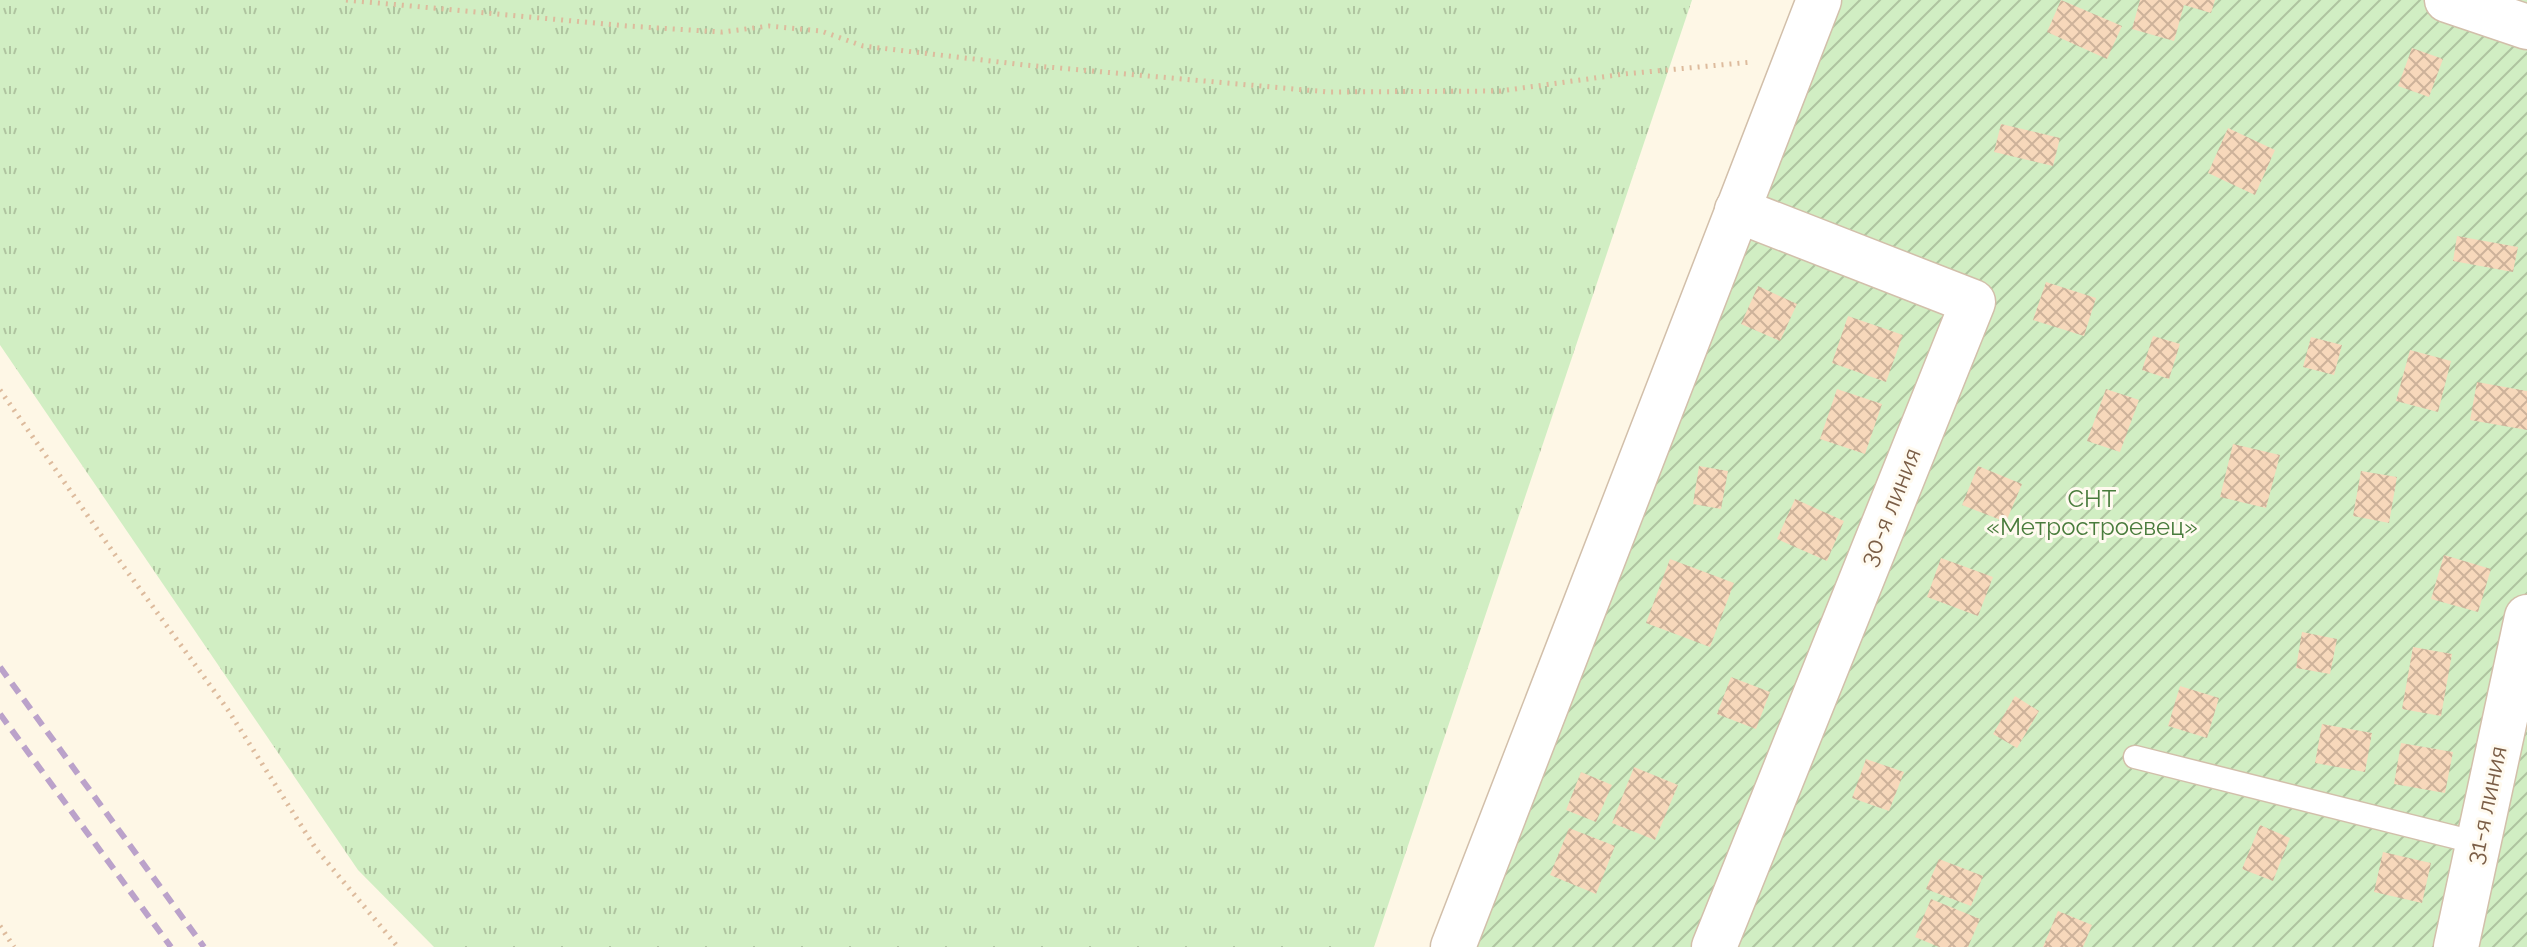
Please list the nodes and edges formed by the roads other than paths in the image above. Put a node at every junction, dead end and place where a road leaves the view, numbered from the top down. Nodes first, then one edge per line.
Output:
1 (1819, 0) edge
2 (2447, 0) edge
3 (2527, 27) edge
4 (1737, 210) junction
5 (2527, 617) edge
6 (2135, 757) dead end
7 (2478, 843) junction
8 (1453, 947) edge
9 (1714, 947) edge
10 (2456, 947) edge

1 - 4 street
2 - 3 street
4 - 8 street
4 - 9 street, 30-я линия
5 - 7 street, 31-я линия
6 - 7 lane
7 - 10 street, 31-я линия

